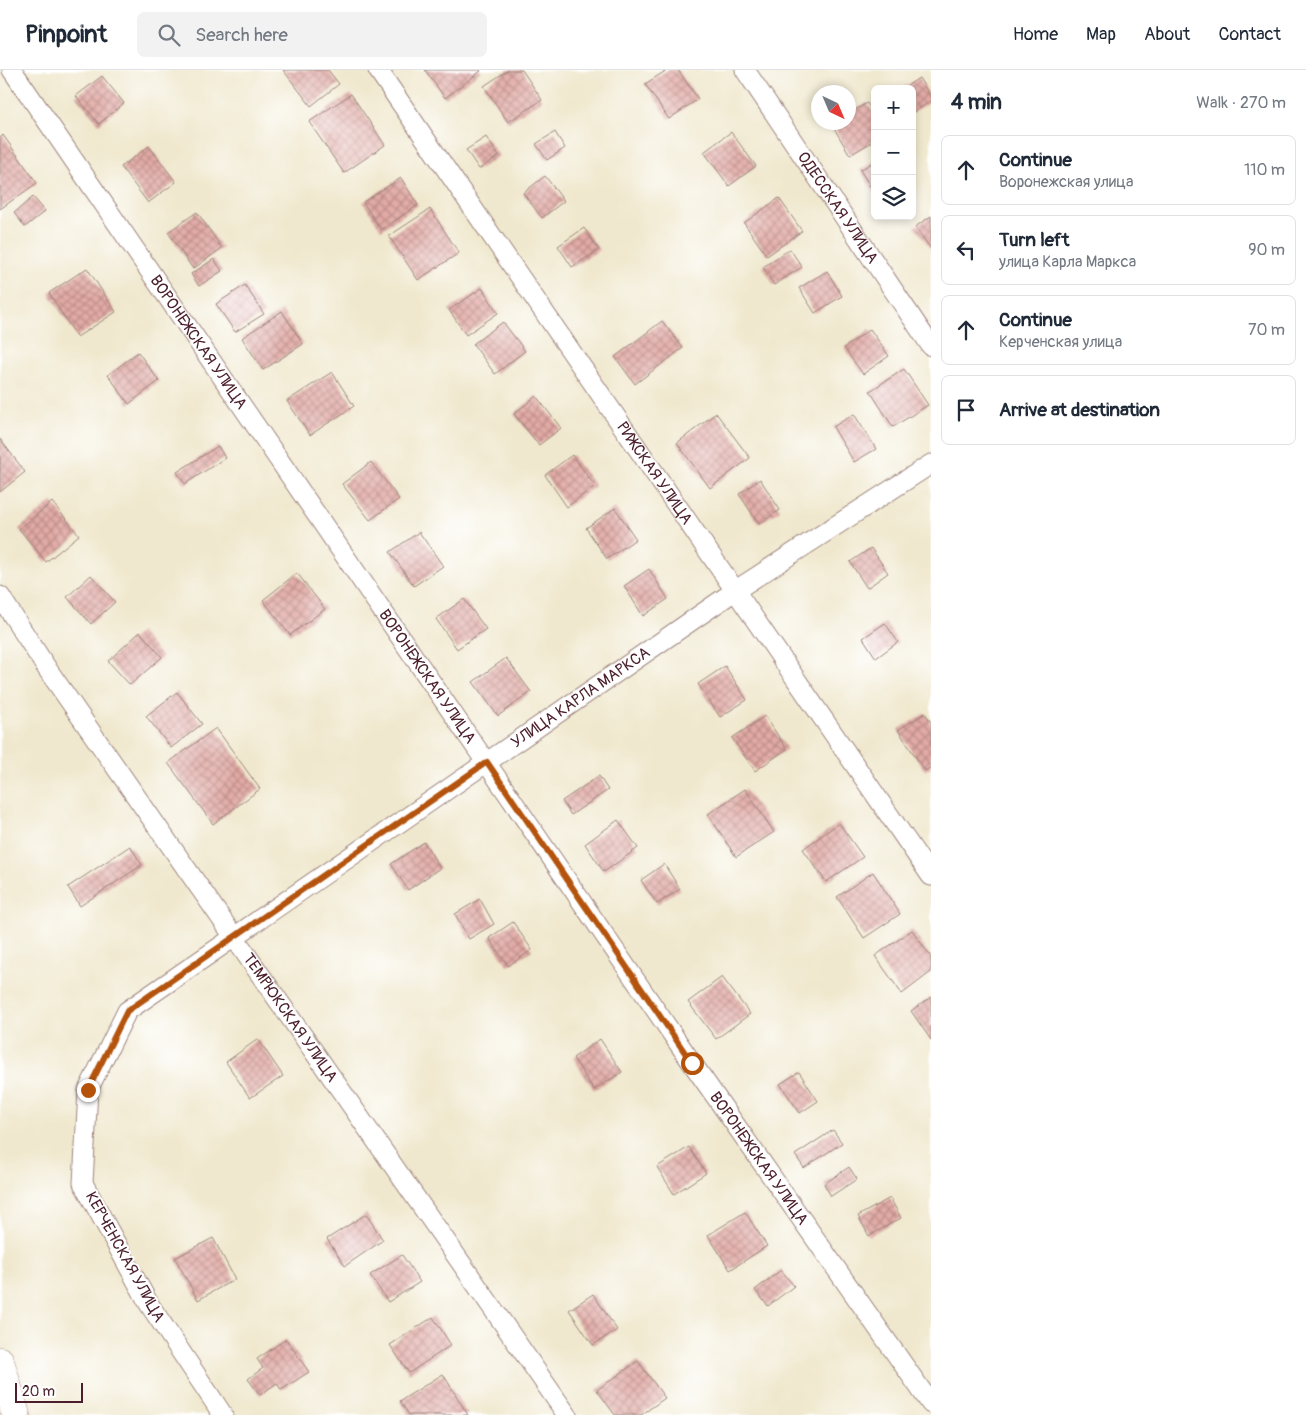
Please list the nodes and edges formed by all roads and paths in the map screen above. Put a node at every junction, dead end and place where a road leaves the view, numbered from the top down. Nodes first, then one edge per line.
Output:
1 (12, 70) edge
2 (378, 70) edge
3 (744, 70) edge
4 (931, 346) edge
5 (931, 464) edge
6 (736, 590) junction
7 (0, 596) edge
8 (487, 762) junction
9 (931, 876) edge
10 (235, 938) junction
11 (0, 1361) edge
12 (931, 1404) edge
13 (16, 1415) edge
14 (223, 1415) edge
15 (566, 1415) edge

1 - 8 street, ВОРОНЕЖСКАЯ УЛИЦА
2 - 6 street, РИЖСКАЯ УЛИЦА
3 - 4 street, ОДЕССКАЯ УЛИЦА
5 - 6 street, УЛИЦА КАРЛА МАРКСА
6 - 8 street, УЛИЦА КАРЛА МАРКСА
6 - 9 street, РИЖСКАЯ УЛИЦА
7 - 10 street, ТЕМРЮКСКАЯ УЛИЦА
8 - 10 street, УЛИЦА КАРЛА МАРКСА
8 - 12 street, ВОРОНЕЖСКАЯ УЛИЦА
10 - 14 street, КЕРЧЕНСКАЯ УЛИЦА
10 - 15 street, ТЕМРЮКСКАЯ УЛИЦА
11 - 13 highway

